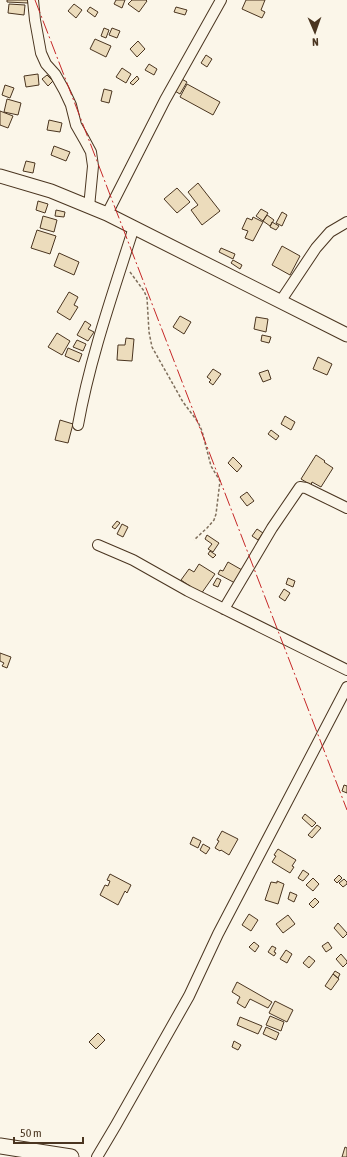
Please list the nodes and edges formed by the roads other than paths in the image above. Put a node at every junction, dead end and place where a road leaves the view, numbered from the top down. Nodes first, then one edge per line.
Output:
1 (33, 0) edge
2 (221, 0) edge
3 (0, 176) edge
4 (89, 207) junction
5 (107, 214) junction
6 (347, 222) edge
7 (134, 227) junction
8 (280, 302) junction
9 (347, 335) edge
10 (78, 425) dead end
11 (347, 508) edge
12 (98, 545) dead end
13 (224, 609) junction
14 (347, 670) edge
15 (347, 687) edge
16 (0, 1146) edge
17 (71, 1157) edge
18 (97, 1157) edge

1 - 4 street
2 - 5 street
3 - 4 main road
4 - 5 main road
5 - 7 main road
6 - 8 street
7 - 8 main road
7 - 10 street
8 - 9 main road
11 - 13 street
12 - 13 street
13 - 14 street
15 - 18 street
16 - 17 highway

